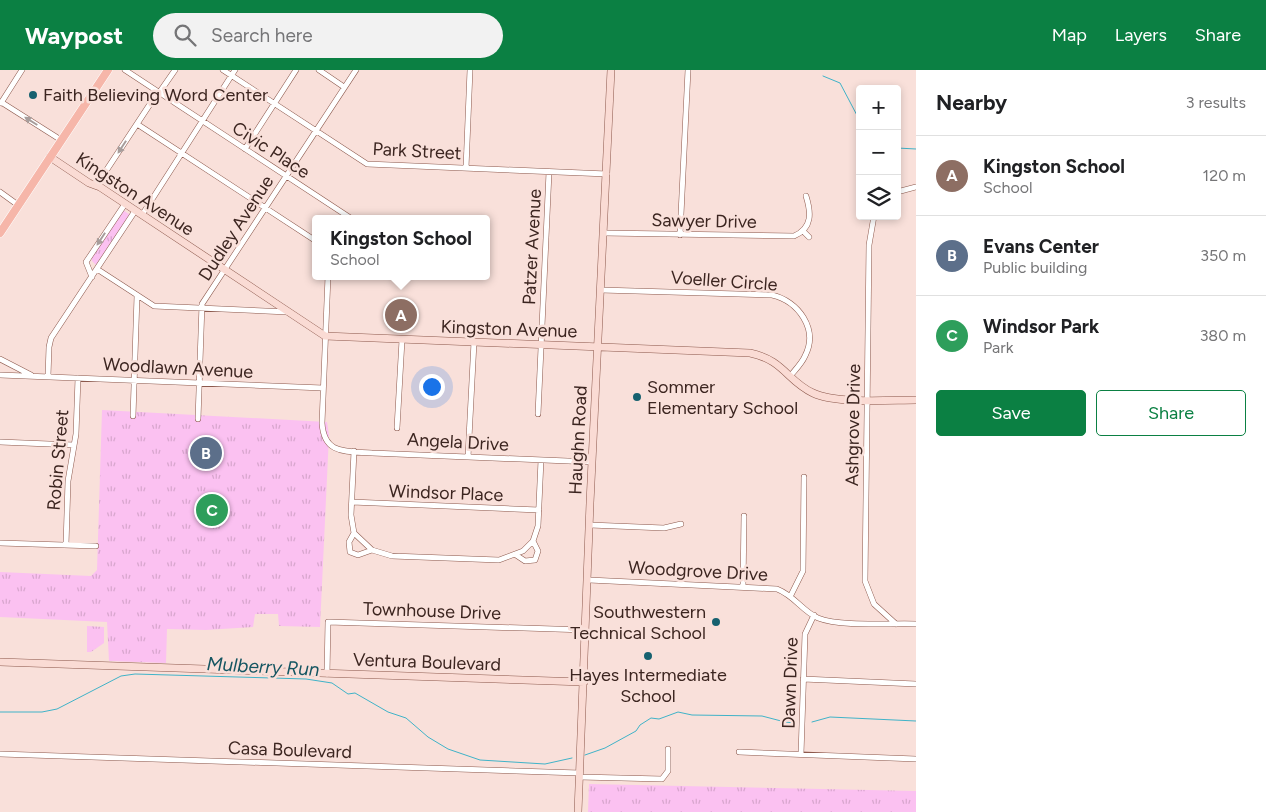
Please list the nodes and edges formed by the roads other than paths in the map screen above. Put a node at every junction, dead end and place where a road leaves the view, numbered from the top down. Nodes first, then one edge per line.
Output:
1 (22, 70) edge
2 (108, 70) edge
3 (125, 70) edge
4 (175, 70) edge
5 (222, 70) edge
6 (236, 70) edge
7 (296, 70) edge
8 (319, 70) edge
9 (356, 70) edge
10 (470, 70) edge
11 (612, 70) edge
12 (688, 70) edge
13 (232, 76) junction
14 (344, 87) junction
15 (158, 92) junction
16 (1, 103) edge
17 (273, 103) junction
18 (202, 121) junction
19 (137, 124) junction
20 (316, 132) junction
21 (61, 140) junction
22 (245, 149) junction
23 (182, 153) junction
24 (50, 157) junction
25 (466, 168) junction
26 (550, 172) junction
27 (607, 174) junction
28 (286, 176) junction
29 (96, 186) junction
30 (916, 187) edge
31 (901, 191) edge
32 (0, 192) edge
33 (806, 196) dead end
34 (18, 204) junction
35 (125, 204) junction
36 (265, 207) junction
37 (138, 213) junction
38 (346, 215) edge
39 (873, 220) edge
40 (803, 231) junction
41 (0, 233) edge
42 (604, 233) junction
43 (680, 234) junction
44 (809, 237) dead end
45 (312, 238) edge
46 (97, 269) junction
47 (225, 270) junction
48 (92, 277) junction
49 (328, 280) edge
50 (601, 290) junction
51 (137, 296) junction
52 (202, 309) junction
53 (289, 312) junction
54 (325, 336) junction
55 (402, 340) junction
56 (474, 342) junction
57 (541, 345) junction
58 (598, 347) junction
59 (0, 359) edge
60 (32, 375) junction
61 (791, 375) junction
62 (0, 376) edge
63 (48, 376) junction
64 (78, 378) junction
65 (134, 380) junction
66 (200, 383) junction
67 (323, 388) junction
68 (867, 399) junction
69 (916, 400) edge
70 (538, 414) dead end
71 (133, 416) dead end
72 (198, 419) dead end
73 (397, 428) dead end
74 (0, 442) edge
75 (74, 445) junction
76 (354, 452) junction
77 (468, 456) junction
78 (541, 460) junction
79 (592, 462) junction
80 (804, 477) dead end
81 (352, 502) junction
82 (539, 510) junction
83 (744, 516) dead end
84 (681, 524) dead end
85 (590, 525) junction
86 (354, 533) junction
87 (532, 541) junction
88 (0, 543) edge
89 (66, 545) junction
90 (96, 546) dead end
91 (372, 550) junction
92 (516, 555) junction
93 (589, 580) junction
94 (742, 587) junction
95 (791, 595) junction
96 (814, 616) junction
97 (896, 624) junction
98 (916, 624) edge
99 (586, 630) junction
100 (0, 662) edge
101 (326, 674) junction
102 (803, 679) junction
103 (584, 682) junction
104 (916, 684) edge
105 (668, 749) dead end
106 (739, 752) dead end
107 (0, 754) edge
108 (801, 754) junction
109 (916, 758) edge
110 (580, 775) junction
111 (578, 812) edge

1 - 16 street
2 - 21 main road
3 - 15 street, Civic Place
4 - 15 street
5 - 13 street, Park Street
6 - 13 street
7 - 17 street
8 - 14 street
9 - 14 street, Dudley Avenue
10 - 25 street
11 - 27 street, Haughn Road
12 - 43 street
13 - 17 street, Park Street
13 - 18 street
14 - 20 street, Dudley Avenue
15 - 18 street, Civic Place
15 - 19 street
21 -> 16 street
17 - 20 street, Park Street
17 - 22 street
18 - 22 street, Civic Place
18 - 23 street
19 - 23 street
19 -> 29 street
20 - 25 street, Park Street
20 - 28 street, Dudley Avenue
21 - 24 main road
22 - 28 street, Civic Place
23 - 36 street
23 - 37 street
24 - 29 street, Kingston Avenue
24 - 34 main road
25 - 26 street, Park Street
26 - 27 street, Park Street
26 - 57 street, Patzer Avenue
27 - 42 street, Haughn Road
28 - 36 street, Dudley Avenue
28 - 38 street, Civic Place
29 - 35 street, Kingston Avenue
30 - 31 street
32 - 34 street
33 - 40 street
34 - 41 main road
35 - 37 street, Kingston Avenue
35 -> 48 street
36 - 45 street
36 - 47 street, Dudley Avenue
37 - 46 street
37 - 47 street, Kingston Avenue
39 - 68 street, Ashgrove Drive
40 - 43 street, Sawyer Drive
40 - 44 street
42 - 43 street, Sawyer Drive
42 - 50 street, Haughn Road
46 - 48 street
46 - 51 street
47 - 52 street, Dudley Avenue
47 - 53 street, Kingston Avenue
48 - 63 street
49 - 54 street
50 - 58 street, Haughn Road
50 - 61 street, Voeller Circle
51 - 52 street
51 - 65 street
52 - 53 street
52 - 66 street, Dudley Avenue
53 - 54 street, Kingston Avenue
54 - 55 street, Kingston Avenue
54 - 67 street
55 - 56 street, Kingston Avenue
55 - 73 street
56 - 57 street, Kingston Avenue
56 - 77 street
57 - 58 street, Kingston Avenue
57 - 70 street, Patzer Avenue
58 - 61 street, Kingston Avenue
58 - 79 street, Haughn Road
59 - 60 street, Woodlawn Avenue
60 - 62 street, Woodlawn Avenue
60 - 63 street, Woodlawn Avenue
61 - 68 street, Kingston Avenue
63 - 64 street, Woodlawn Avenue
64 - 65 street, Woodlawn Avenue
64 - 75 street, Robin Street
65 - 66 street, Woodlawn Avenue
65 - 71 street
66 - 67 street, Woodlawn Avenue
66 - 72 street, Dudley Avenue
67 - 76 street, Angela Drive
68 - 69 street, Kingston Avenue
68 - 97 street, Ashgrove Drive
74 - 75 street
75 - 89 street, Robin Street
76 - 77 street, Angela Drive
76 - 81 street
77 - 78 street, Angela Drive
78 - 79 street, Angela Drive
78 - 82 street
79 - 85 street, Haughn Road
80 - 95 street
81 - 82 street, Windsor Place
81 - 86 street
82 - 87 street
83 - 94 street
84 - 85 street
85 - 93 street, Haughn Road
86 - 91 street
86 - 91 street
87 - 92 street
87 - 92 street
88 - 89 street
89 - 90 street
91 - 92 street
93 - 94 street, Woodgrove Drive
93 - 99 street, Haughn Road
94 - 95 street, Woodgrove Drive
95 - 96 street, Woodgrove Drive
96 - 97 street, Woodgrove Drive
96 - 102 street, Dawn Drive
97 - 98 street, Woodgrove Drive
99 - 101 street, Townhouse Drive
99 - 103 street, Haughn Road
100 - 101 street, Ventura Boulevard
101 - 103 street, Ventura Boulevard
102 - 104 street
102 - 108 street, Dawn Drive
103 - 110 street, Haughn Road
105 - 110 street, Casa Boulevard
106 - 108 street
107 - 110 street, Casa Boulevard
108 - 109 street
110 - 111 street, Haughn Road

